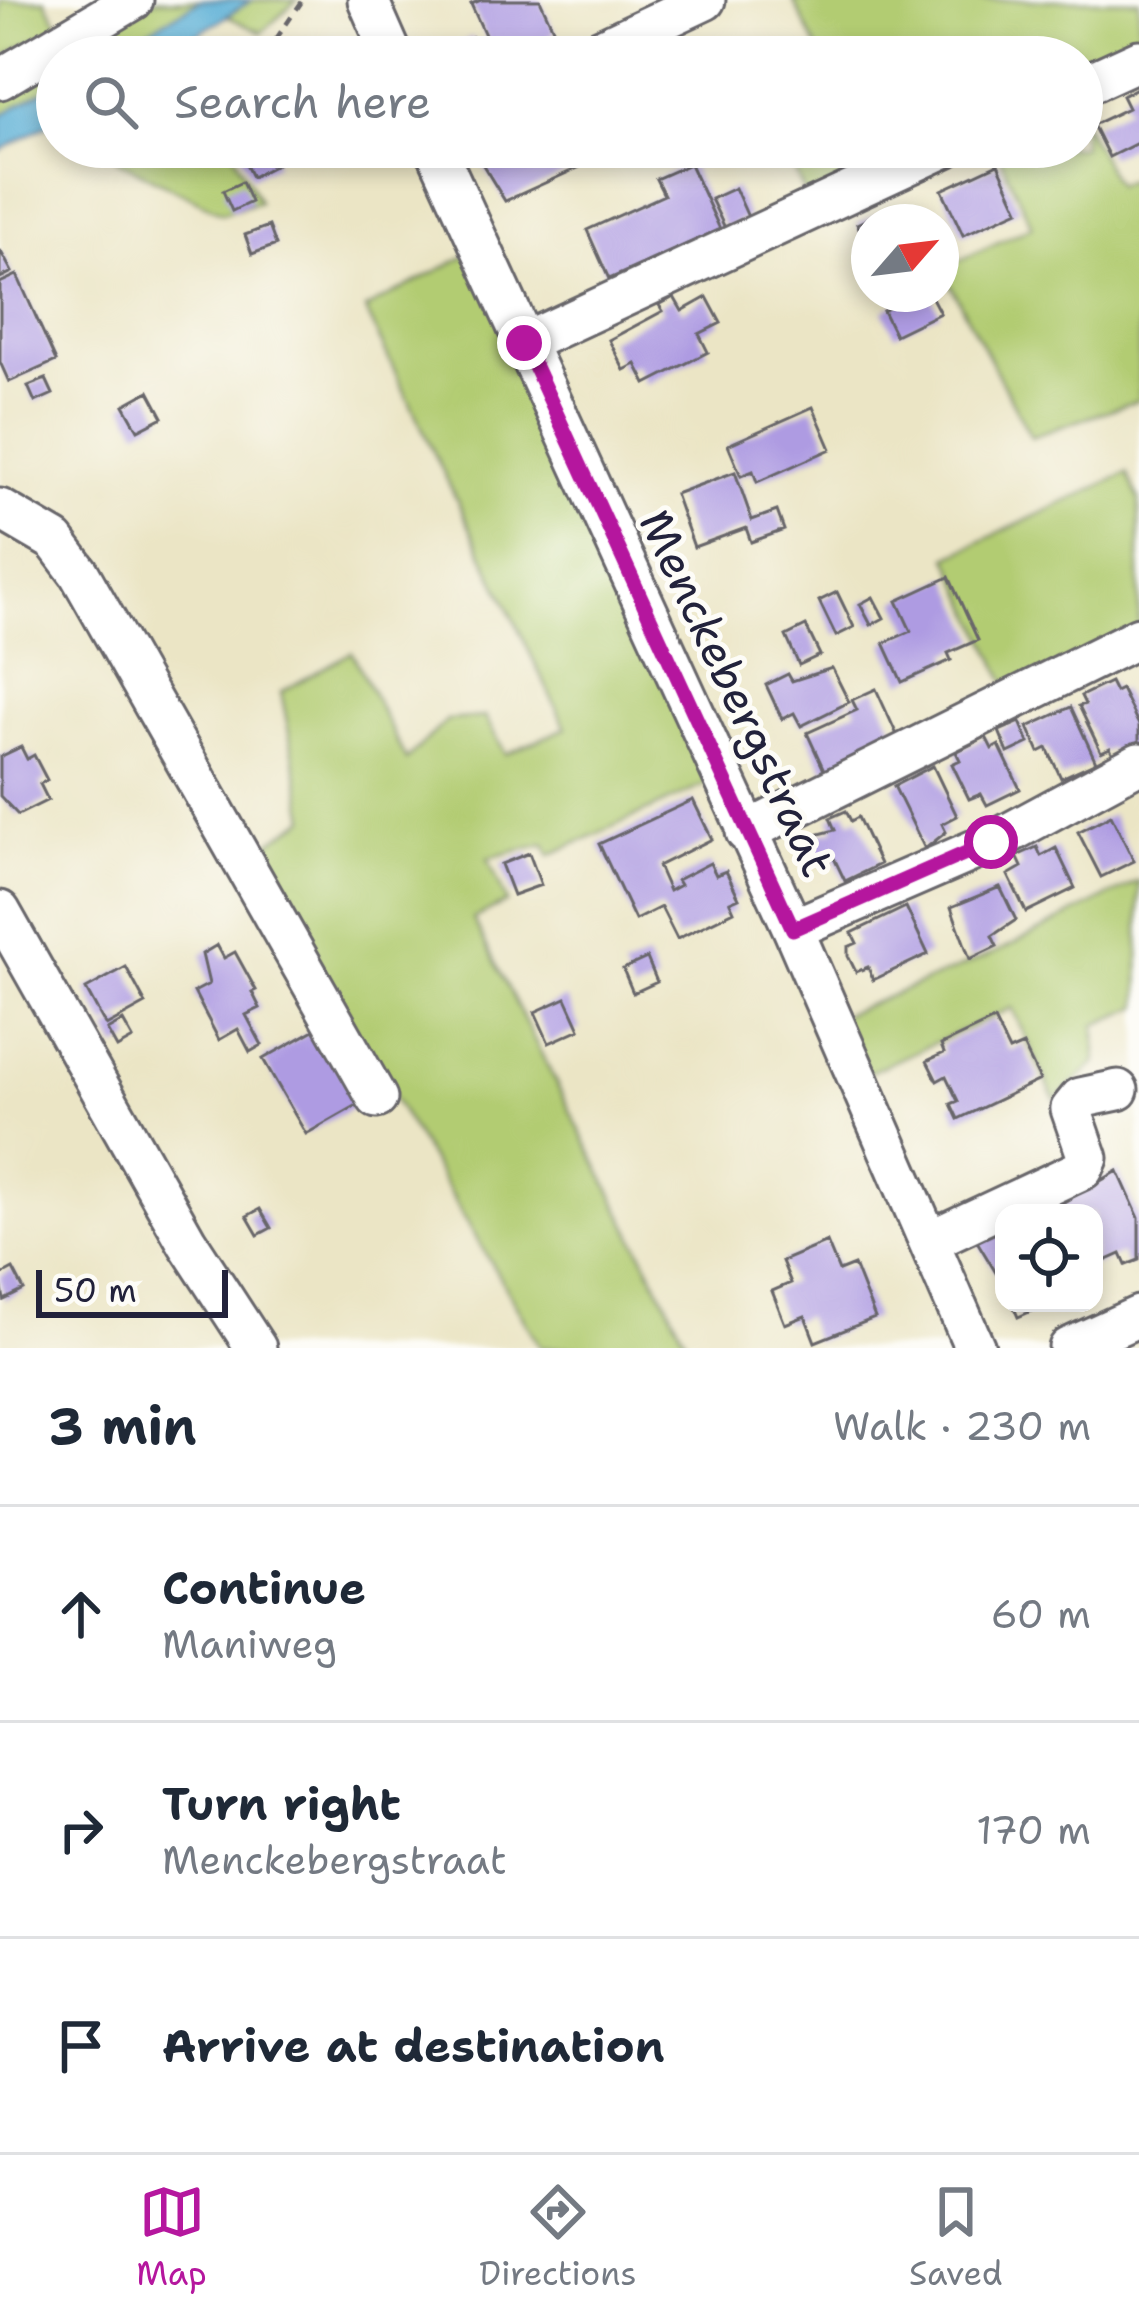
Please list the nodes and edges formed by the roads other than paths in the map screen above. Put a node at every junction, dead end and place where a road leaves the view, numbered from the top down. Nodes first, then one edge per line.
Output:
1 (133, 0) edge
2 (368, 0) edge
3 (705, 0) edge
4 (72, 36) edge
5 (384, 36) edge
6 (629, 36) edge
7 (36, 58) edge
8 (1139, 60) edge
9 (1103, 76) edge
10 (0, 79) edge
11 (445, 168) edge
12 (901, 168) edge
13 (524, 343) junction
14 (0, 509) edge
15 (1139, 637) edge
16 (1139, 763) edge
17 (746, 832) junction
18 (0, 911) edge
19 (793, 929) junction
20 (1118, 1090) dead end
21 (377, 1098) dead end
22 (928, 1241) junction
23 (1139, 1316) edge
24 (256, 1348) edge
25 (975, 1348) edge
26 (1069, 1348) edge

1 - 4 street
2 - 5 street
3 - 6 street
7 - 10 street
8 - 9 street
11 - 13 street, Menckebergstraat
12 - 13 street
13 - 17 street, Menckebergstraat
14 - 21 street
15 - 17 street
16 - 19 street
17 - 19 street, Menckebergstraat
18 - 24 street
19 - 22 street, Menckebergstraat
20 - 22 street
22 - 25 street, Menckebergstraat
23 - 26 street

